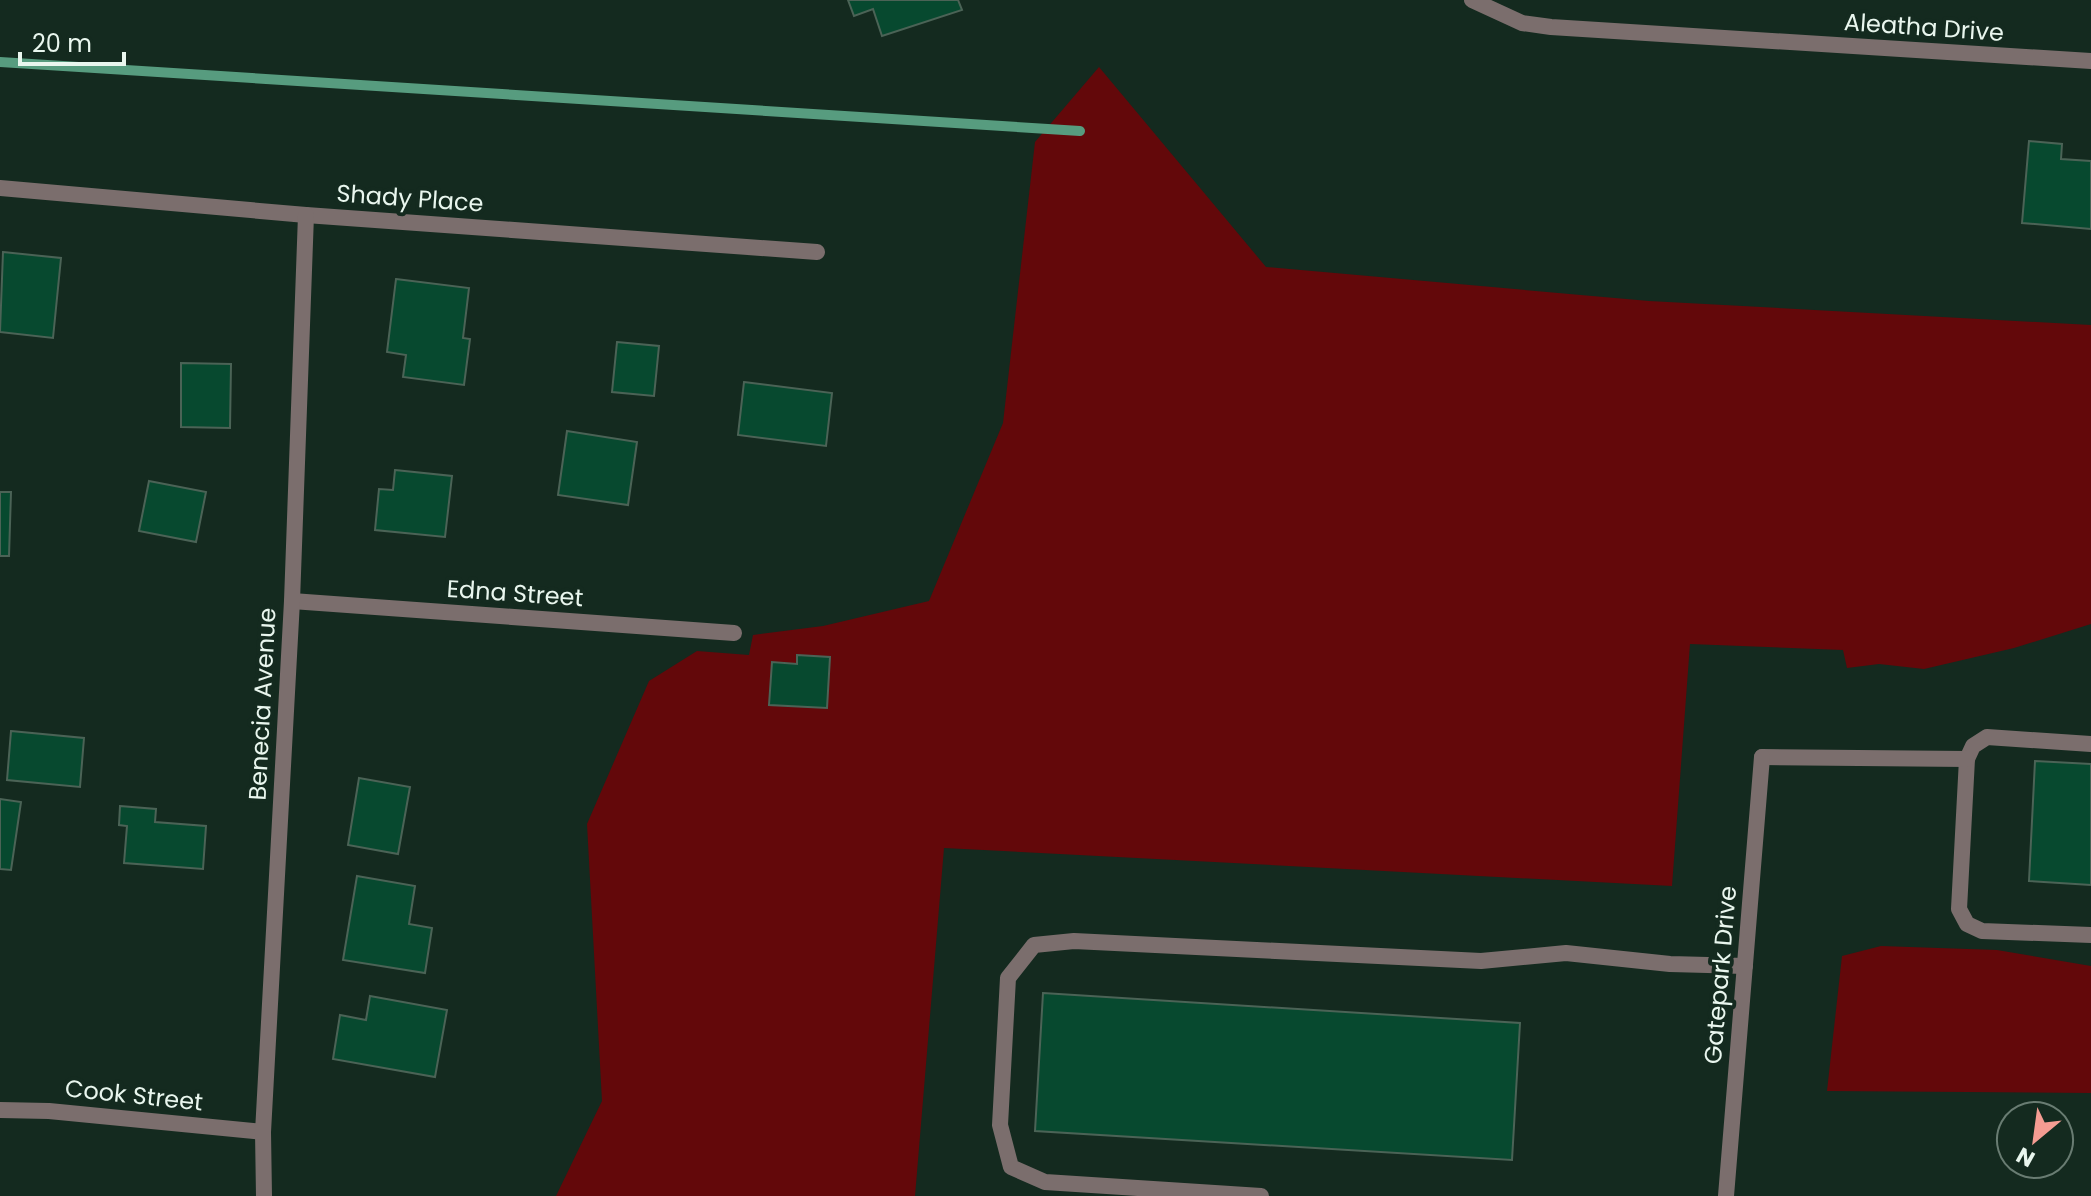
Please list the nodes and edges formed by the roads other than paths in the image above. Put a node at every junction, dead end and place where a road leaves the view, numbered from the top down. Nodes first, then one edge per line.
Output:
1 (1472, 0) edge
2 (2091, 61) edge
3 (0, 188) edge
4 (306, 215) junction
5 (817, 252) dead end
6 (292, 601) junction
7 (734, 633) dead end
8 (2091, 744) edge
9 (1967, 759) junction
10 (2091, 935) edge
11 (1745, 966) junction
12 (0, 1110) edge
13 (263, 1132) junction
14 (264, 1196) edge
15 (1261, 1196) edge
16 (1726, 1196) edge

1 - 2 street, Aleatha Drive
3 - 4 street, Shady Place
4 - 5 street, Shady Place
4 - 6 street, Benecia Avenue
6 - 7 street, Edna Street
6 - 13 street, Benecia Avenue
8 - 9 street
9 - 10 street
9 - 11 street, Gatepark Drive
11 - 15 street
11 - 16 street, Gatepark Drive
12 - 13 street, Cook Street
13 - 14 street, Benecia Avenue

